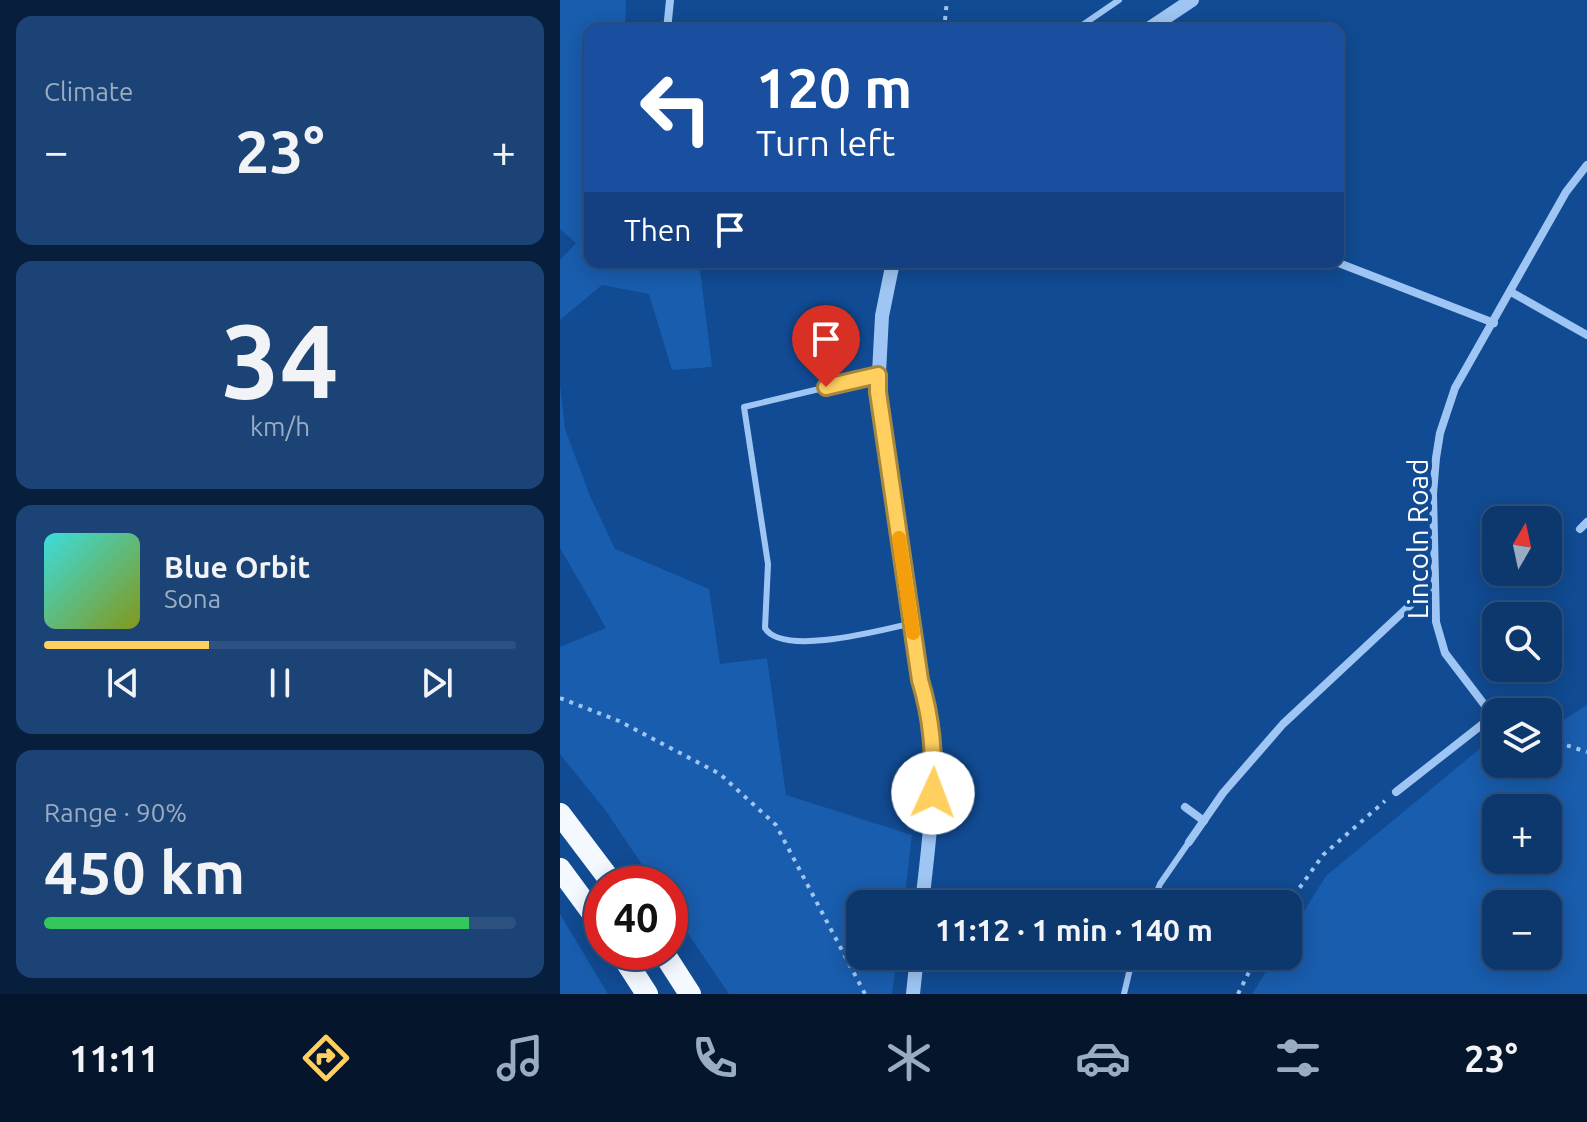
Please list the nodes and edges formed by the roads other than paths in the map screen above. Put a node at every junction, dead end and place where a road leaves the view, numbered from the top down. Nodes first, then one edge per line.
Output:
1 (670, 0) edge
2 (1119, 0) edge
3 (1192, 0) edge
4 (668, 24) edge
5 (1084, 24) dead end
6 (1156, 24) edge
7 (1587, 165) edge
8 (1344, 265) edge
9 (892, 268) edge
10 (1511, 292) junction
11 (1494, 323) junction
12 (1587, 335) edge
13 (878, 375) junction
14 (1587, 522) edge
15 (1580, 529) dead end
16 (1434, 583) junction
17 (912, 624) junction
18 (1396, 792) road end
19 (1185, 807) dead end
20 (560, 814) edge
21 (1204, 821) junction
22 (1189, 842) joint
23 (599, 866) edge
24 (560, 869) edge
25 (923, 890) edge
26 (1158, 890) edge
27 (584, 902) edge
28 (632, 970) edge
29 (675, 970) edge
30 (916, 970) edge
31 (1130, 970) edge
32 (647, 994) edge
33 (690, 994) edge
34 (913, 994) edge
35 (1124, 994) edge

1 - 4 street
2 - 5 lane
3 - 6 street
7 - 10 street, Lincoln Road
8 - 11 street
9 - 13 street
10 - 11 street, Lincoln Road
10 - 12 street
11 - 16 street, Lincoln Road
13 - 17 street
13 - 17 lane
14 - 15 street
16 - 18 street, Lincoln Road
16 - 21 street
17 - 25 street
19 - 21 street
20 - 23 highway
21 - 22 street
22 - 26 lane
24 - 27 highway
28 - 32 highway
29 - 33 highway
30 - 34 street
31 - 35 lane

